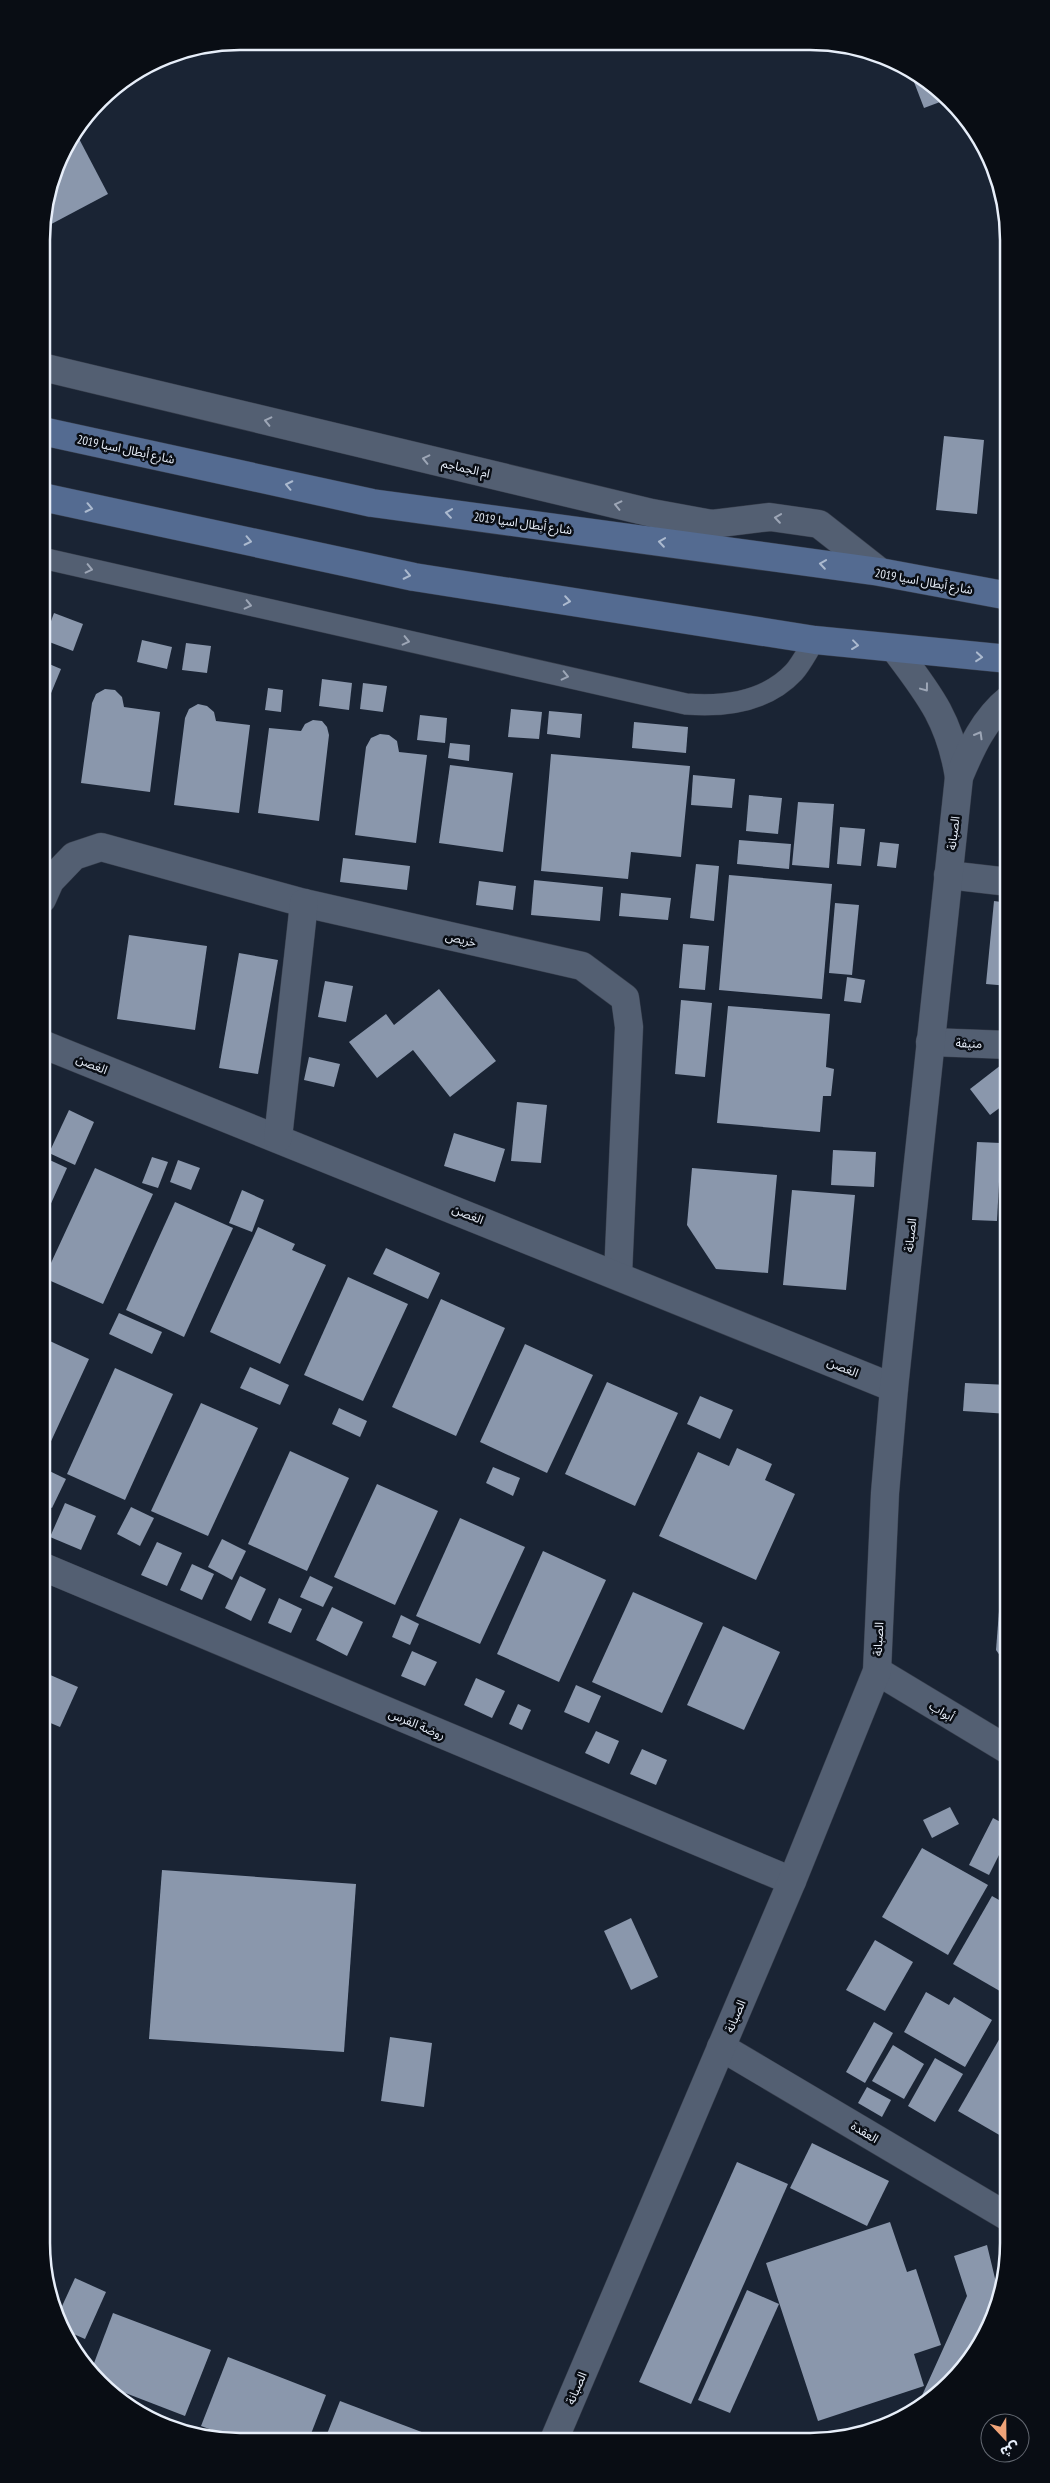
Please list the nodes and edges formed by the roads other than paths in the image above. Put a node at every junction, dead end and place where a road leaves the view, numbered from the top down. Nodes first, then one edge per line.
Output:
1 (50, 369) edge
2 (50, 433) edge
3 (50, 499) edge
4 (50, 560) edge
5 (880, 572) junction
6 (1000, 594) edge
7 (815, 640) junction
8 (895, 649) junction
9 (1000, 658) edge
10 (1000, 709) edge
11 (959, 777) junction
12 (948, 875) junction
13 (50, 881) edge
14 (1000, 881) edge
15 (304, 904) junction
16 (930, 1042) junction
17 (1000, 1045) edge
18 (50, 1047) edge
19 (278, 1138) junction
20 (618, 1275) junction
21 (894, 1388) junction
22 (50, 1570) edge
23 (876, 1671) junction
24 (1000, 1745) edge
25 (792, 1882) junction
26 (721, 2047) junction
27 (1000, 2212) edge
28 (557, 2433) edge

5 -> 1 street, ام الجماجم
5 -> 2 main road, شارع أبطال اسيا 2019
3 -> 7 main road
4 -> 7 lane
5 - 6 main road, شارع أبطال اسيا 2019
7 -> 8 main road
8 -> 9 main road
8 -> 11 street, الصبانة
11 -> 10 street, الصبانة
11 - 12 street, الصبانة
12 - 14 street
12 - 16 street, الصبانة
13 - 15 street, خريص
15 - 19 street
15 - 20 street, خريص
16 - 17 street, منيفة
16 - 21 street, الصبانة
18 - 19 street, الغصن
19 - 20 street, الغصن
20 - 21 street, الغصن
21 - 23 street, الصبانة
22 - 25 street, روضة الفرس
23 - 24 street, أبواب
23 - 25 street, الصبانة
25 - 26 street, الصبانة
26 - 27 street, العقدة
26 - 28 street, الصبانة

